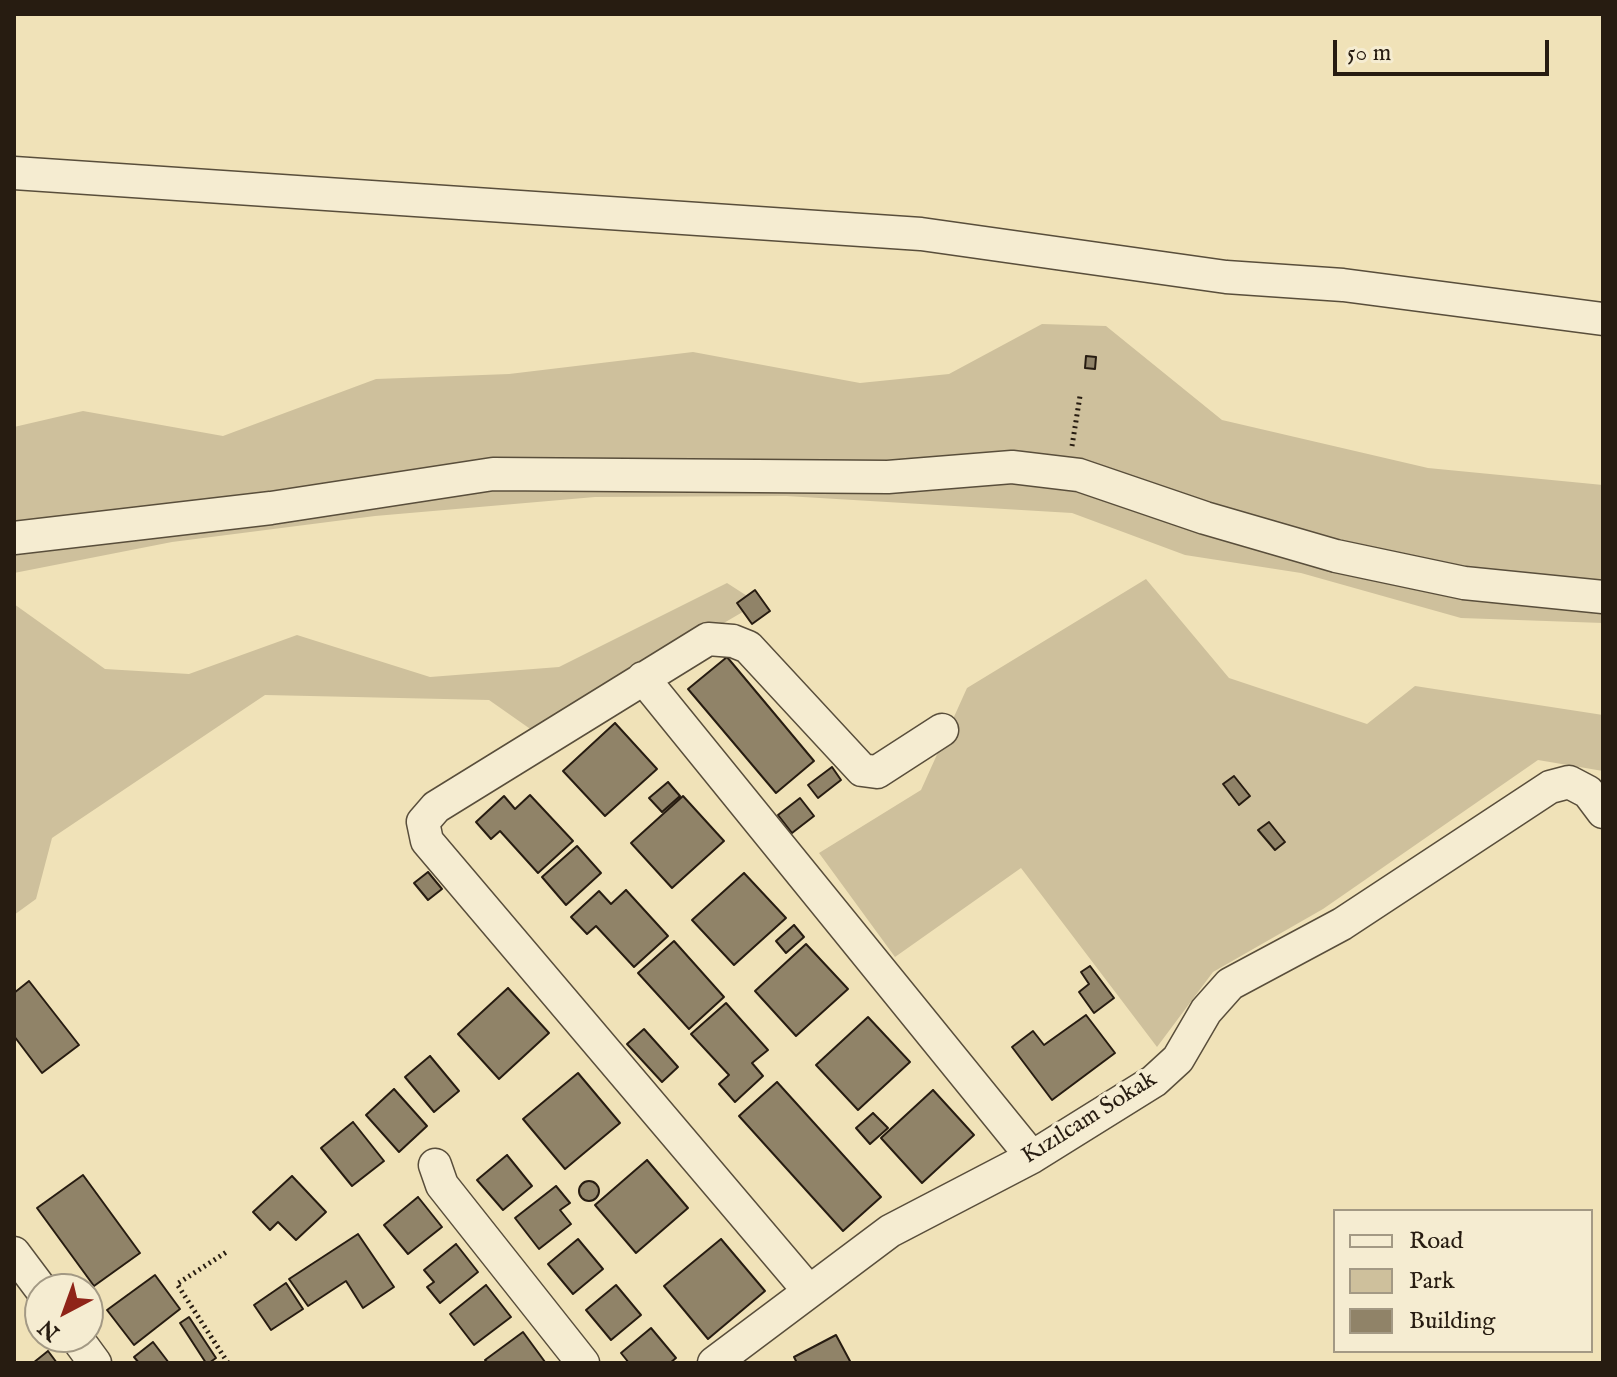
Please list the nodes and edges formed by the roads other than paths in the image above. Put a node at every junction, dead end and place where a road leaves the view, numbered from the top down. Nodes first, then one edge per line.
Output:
1 (14, 173) edge
2 (1603, 319) edge
3 (14, 538) edge
4 (1603, 597) edge
5 (643, 678) junction
6 (942, 730) dead end
7 (1603, 812) edge
8 (1032, 1157) junction
9 (435, 1165) dead end
10 (14, 1253) edge
11 (29, 1273) edge
12 (809, 1291) junction
13 (583, 1363) edge
14 (714, 1363) edge

1 - 2 street
3 - 4 street
5 - 6 street
5 - 8 street
5 - 12 street
7 - 8 street, Kızılcam Sokak
8 - 12 street, Kızılcam Sokak
9 - 13 street
10 - 11 street
12 - 14 street, Kızılcam Sokak

